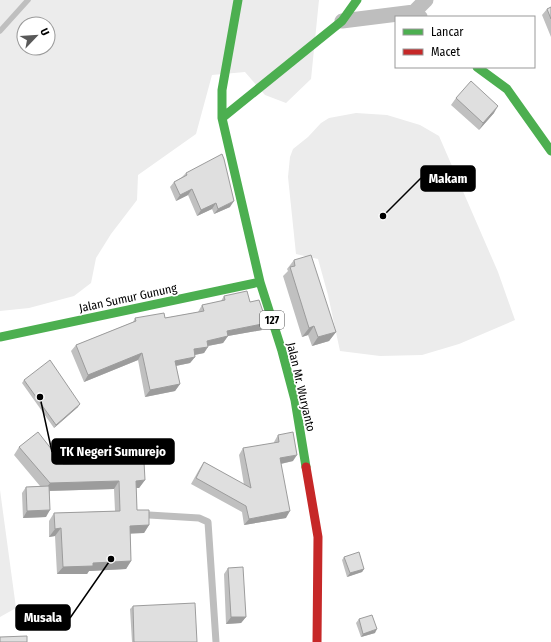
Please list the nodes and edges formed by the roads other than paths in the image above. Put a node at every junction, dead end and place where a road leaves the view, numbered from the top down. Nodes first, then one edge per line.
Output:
1 (238, 0) edge
2 (357, 0) edge
3 (426, 0) edge
4 (417, 14) edge
5 (395, 16) edge
6 (396, 16) edge
7 (342, 21) junction
8 (478, 68) edge
9 (222, 118) junction
10 (551, 151) edge
11 (260, 282) junction
12 (0, 337) edge
13 (149, 515) edge
14 (216, 642) edge
15 (317, 642) edge

1 - 9 main road, Jalan Mr. Wuryanto / 127
2 - 7 main road
3 - 4 street
4 - 6 street
5 - 7 street
7 - 9 main road
8 - 10 main road
9 - 11 main road, Jalan Mr. Wuryanto / 127
11 - 12 main road, Jalan Sumur Gunung
11 - 15 main road, Jalan Mr. Wuryanto / 127
13 - 14 lane

